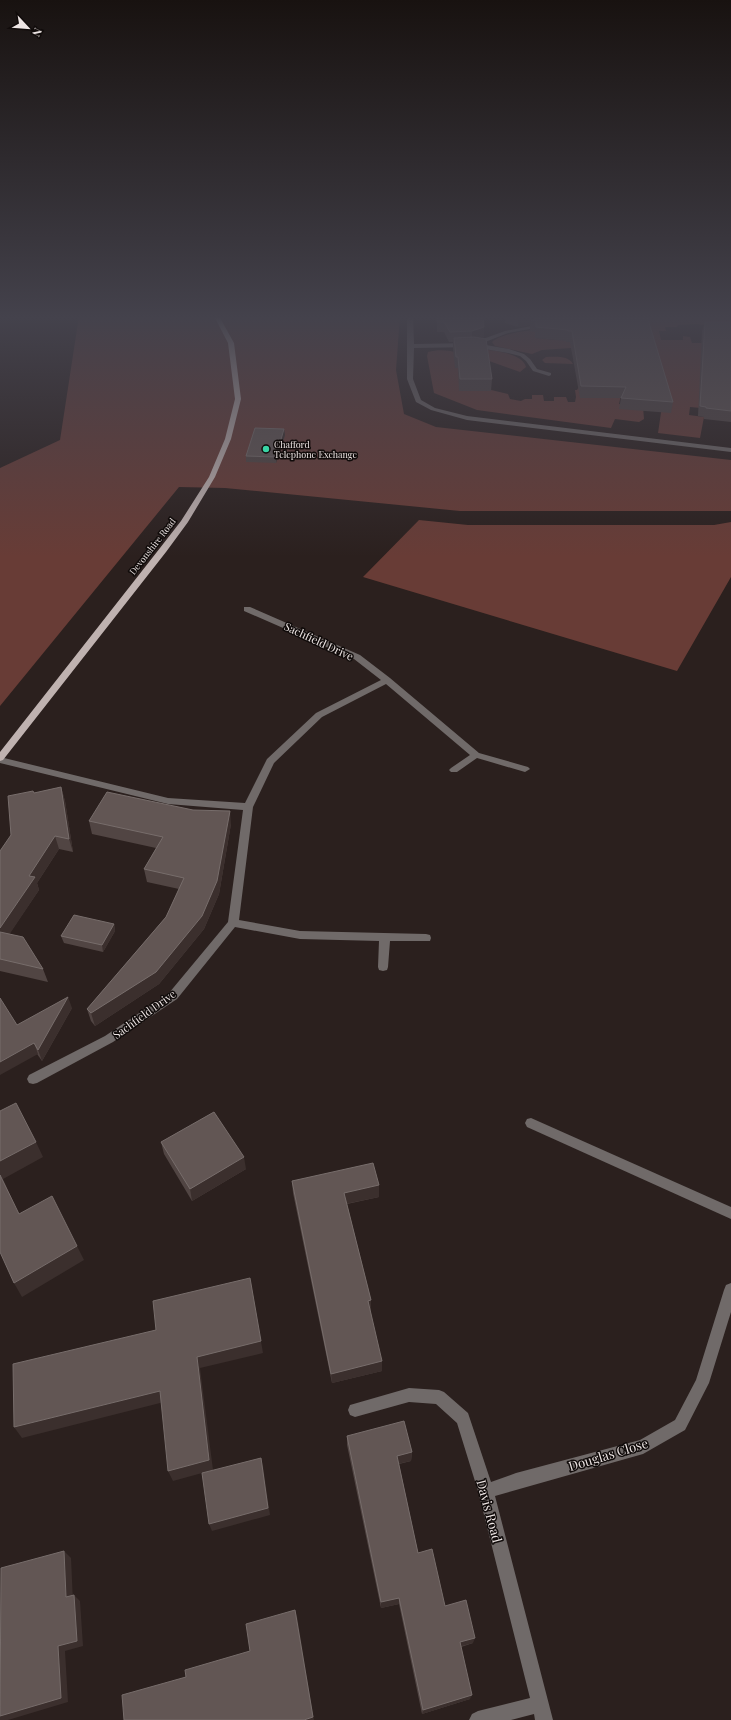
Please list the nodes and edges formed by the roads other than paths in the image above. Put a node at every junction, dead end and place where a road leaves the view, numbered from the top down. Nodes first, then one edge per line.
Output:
1 (238, 396) edge
2 (416, 396) edge
3 (731, 450) edge
4 (247, 609) dead end
5 (387, 680) junction
6 (476, 755) junction
7 (0, 760) edge
8 (454, 770) dead end
9 (525, 770) dead end
10 (248, 807) junction
11 (233, 923) junction
12 (385, 938) junction
13 (426, 938) dead end
14 (383, 967) dead end
15 (33, 1079) dead end
16 (531, 1122) dead end
17 (731, 1213) edge
18 (731, 1290) edge
19 (355, 1410) dead end
20 (486, 1491) junction
21 (542, 1712) edge
22 (478, 1720) edge

1 - 7 main road, Devonshire Road
2 - 3 street
4 - 5 street, Sachfield Drive
5 - 6 street, Sachfield Drive
5 - 10 street
6 - 8 street
6 - 9 street
7 - 10 street
10 - 11 street
11 - 12 street
11 - 15 street, Sachfield Drive
12 - 13 street
12 - 14 street
16 - 17 street
18 - 20 street, Douglas Close
19 - 20 street, Davis Road
20 - 21 street, Davis Road
21 - 22 street

